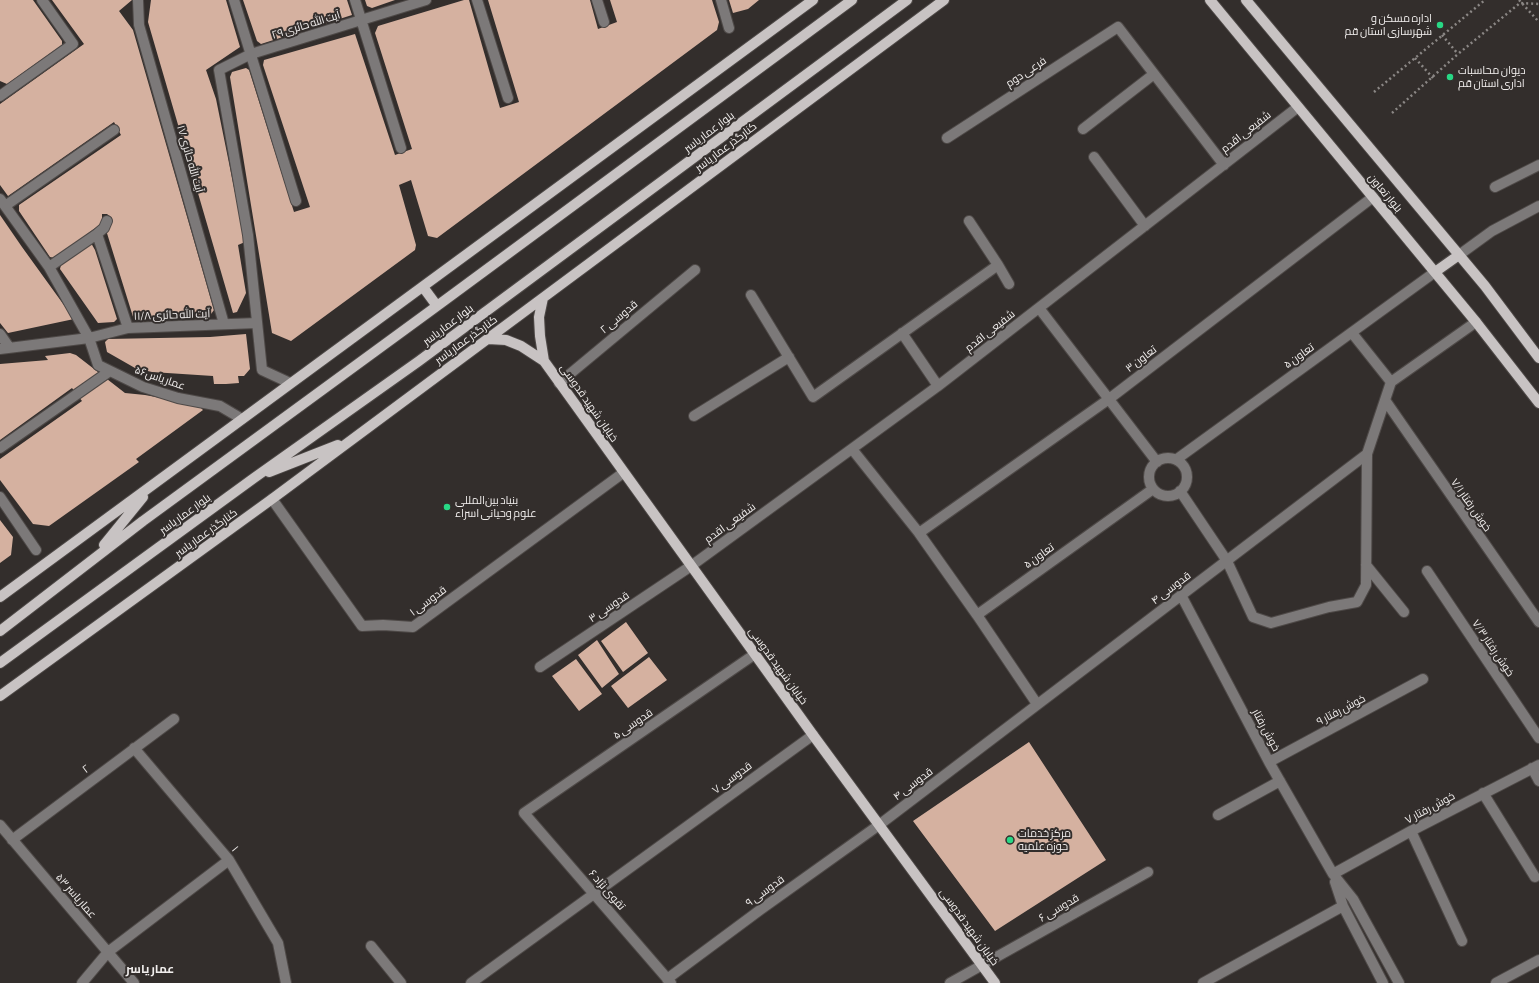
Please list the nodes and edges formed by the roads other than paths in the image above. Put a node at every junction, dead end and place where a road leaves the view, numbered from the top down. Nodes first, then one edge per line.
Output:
1 (42, 0) edge
2 (138, 0) edge
3 (234, 0) edge
4 (354, 0) edge
5 (426, 0) edge
6 (477, 0) edge
7 (597, 0) edge
8 (721, 0) edge
9 (852, 0) edge
10 (907, 0) edge
11 (944, 0) edge
12 (1210, 0) edge
13 (1246, 0) edge
14 (808, 2) edge
15 (361, 21) junction
16 (604, 22) dead end
17 (729, 28) dead end
18 (251, 54) junction
19 (1154, 74) junction
20 (1, 94) edge
21 (508, 98) dead end
22 (1298, 107) junction
23 (1083, 129) dead end
24 (114, 130) dead end
25 (947, 138) dead end
26 (401, 148) dead end
27 (1094, 157) dead end
28 (1224, 164) junction
29 (1539, 165) edge
30 (1496, 187) dead end
31 (1373, 197) junction
32 (296, 201) dead end
33 (3, 202) edge
34 (1539, 206) edge
35 (106, 221) dead end
36 (969, 221) dead end
37 (1145, 226) junction
38 (97, 234) junction
39 (1459, 255) junction
40 (998, 265) junction
41 (49, 267) junction
42 (695, 270) dead end
43 (1435, 272) junction
44 (1009, 284) dead end
45 (423, 287) junction
46 (751, 295) dead end
47 (543, 298) junction
48 (437, 306) junction
49 (1038, 308) junction
50 (1476, 322) junction
51 (257, 323) junction
52 (224, 324) junction
53 (128, 328) junction
54 (902, 333) junction
55 (1352, 333) junction
56 (0, 334) edge
57 (89, 338) junction
58 (488, 339) junction
59 (5, 348) edge
60 (789, 357) junction
61 (1539, 358) edge
62 (544, 361) junction
63 (110, 371) junction
64 (1391, 382) junction
65 (290, 383) junction
66 (559, 383) junction
67 (938, 386) junction
68 (1109, 399) junction
69 (1385, 400) junction
70 (1539, 403) edge
71 (694, 416) dead end
72 (242, 419) junction
73 (350, 441) junction
74 (0, 448) edge
75 (852, 449) junction
76 (1367, 454) junction
77 (1176, 459) junction
78 (1157, 462) junction
79 (624, 473) junction
80 (254, 478) junction
81 (152, 486) junction
82 (1153, 489) junction
83 (1180, 491) junction
84 (0, 498) edge
85 (272, 499) junction
86 (919, 533) junction
87 (36, 550) dead end
88 (94, 558) junction
89 (1227, 561) junction
90 (1366, 565) junction
91 (691, 566) junction
92 (1427, 571) dead end
93 (1181, 595) junction
94 (0, 597) edge
95 (1404, 612) dead end
96 (977, 615) junction
97 (1539, 622) edge
98 (0, 631) edge
99 (755, 654) junction
100 (0, 663) edge
101 (540, 667) dead end
102 (1424, 679) dead end
103 (0, 696) edge
104 (1037, 704) junction
105 (174, 719) dead end
106 (813, 735) junction
107 (1539, 738) edge
108 (134, 748) junction
109 (1269, 762) junction
110 (1536, 766) edge
111 (1280, 781) junction
112 (1539, 781) edge
113 (1484, 793) junction
114 (524, 813) joint
115 (1218, 815) dead end
116 (0, 825) edge
117 (879, 825) junction
118 (1411, 831) junction
119 (12, 840) junction
120 (229, 860) junction
121 (1148, 872) dead end
122 (1333, 874) junction
123 (1535, 877) dead end
124 (594, 893) junction
125 (1343, 906) junction
126 (1462, 941) dead end
127 (371, 946) dead end
128 (108, 952) junction
129 (1539, 960) edge
130 (983, 965) junction
131 (669, 981) edge
132 (82, 983) edge
133 (134, 983) edge
134 (286, 983) edge
135 (401, 983) edge
136 (471, 983) edge
137 (950, 983) edge
138 (995, 983) edge
139 (1203, 983) edge
140 (1383, 983) edge
141 (1399, 983) edge
142 (1496, 983) edge

1 - 20 street
2 - 52 street, آیت الله حائری ۱۷
3 - 18 street
4 - 15 street
5 - 15 street, آیت الله حائری ۲۹
6 - 21 street
7 - 16 street
8 - 17 street
9 - 48 main road, بلوار عمار یاسر
10 - 80 main road, بلوار عمار یاسر
11 - 47 main road, کنارگذر عمار یاسر
12 - 22 main road, بلوار تعاون
13 - 39 main road, بلوار تعاون
14 - 45 main road
15 - 18 street, آیت الله حائری ۲۹
15 - 26 street
18 - 32 street
18 - 51 street, آیت الله حائری ۲۹
19 - 23 street
19 - 25 street, فرعی دوم
19 - 28 street
22 - 28 street, شفیعی اقدم
22 - 31 main road, بلوار تعاون
24 - 33 street
27 - 37 street
28 - 37 street, شفیعی اقدم
29 - 30 street
31 - 43 main road, بلوار تعاون
31 - 68 street, تعاون ۳
33 - 41 street, عمار یاس۵۶
34 - 39 street
35 - 38 street
36 - 40 street
37 - 49 street, شفیعی اقدم
38 - 41 street
38 - 53 street
39 - 43 main road
39 - 61 main road, بلوار تعاون
40 - 44 street
40 - 54 street
41 - 57 street, عمار یاس۵۶
42 - 66 street, قدوسی ۲
43 - 50 main road, بلوار تعاون
43 - 55 street, تعاون ۵
45 - 48 main road
45 - 65 main road
46 - 60 street
47 - 58 main road, کنارگذر عمار یاسر
47 - 62 main road
48 - 88 main road, بلوار عمار یاسر
49 - 67 street, شفیعی اقدم
49 - 68 street
50 - 64 street
50 - 70 main road, بلوار تعاون
51 - 52 street, آیت الله حائری ۱۱/۸
51 - 65 street
52 - 53 street, آیت الله حائری ۱۱/۸
53 - 57 street, آیت الله حائری ۱۱/۸
54 - 60 street
54 - 67 street
55 - 64 street
55 - 77 street, تعاون ۵
56 - 59 street
57 - 59 street, آیت الله حائری ۱۱/۸
57 - 63 street, عمار یاس۵۶
58 - 62 main road
58 - 73 main road, کنارگذر عمار یاسر
60 - 71 street
62 - 66 main road, خیابان شهید قدوسی
63 - 72 street, عمار یاس۵۶
63 - 74 street
64 - 69 street
65 - 72 main road
66 - 79 main road, خیابان شهید قدوسی
67 - 75 street, شفیعی اقدم
68 - 78 street
68 - 86 street, تعاون ۳
69 - 76 street
69 - 97 street, خوش رفتار ۷/۱
72 - 81 main road
73 - 80 main road
73 - 85 main road, کنارگذر عمار یاسر
75 - 86 street
75 - 91 street, شفیعی اقدم
76 - 89 street, قدوسی ۴
76 - 90 street
77 - 78 street
77 - 83 street
78 - 82 street
79 - 85 street, قدوسی ۱
79 - 91 main road, خیابان شهید قدوسی
80 - 100 main road, بلوار عمار یاسر
81 - 88 main road
81 - 94 main road
82 - 83 street
82 - 96 street, تعاون ۵
83 - 89 street
84 - 87 street
85 - 103 main road, کنارگذر عمار یاسر
86 - 96 street
88 - 98 main road, بلوار عمار یاسر
89 - 90 street
89 - 93 street, قدوسی ۴
90 - 95 street
91 - 99 main road, خیابان شهید قدوسی
91 - 101 street, قدوسی ۳
92 - 107 street, خوش رفتار ۷/۳
93 - 104 street, قدوسی ۴
93 - 109 street, خوش رفتار
96 - 104 street
99 - 106 main road, خیابان شهید قدوسی
99 - 114 street, قدوسی ۵
102 - 109 street, خوش رفتار ۹
104 - 117 street, قدوسی ۴
105 - 108 street, ۲
106 - 117 main road, خیابان شهید قدوسی
106 - 124 street, قدوسی ۷
108 - 119 street, ۲
108 - 120 street, ۱
109 - 111 street, خوش رفتار
110 - 112 street
110 - 113 street, خوش رفتار ۷
111 - 115 street
111 - 122 street, خوش رفتار
113 - 118 street, خوش رفتار ۷
113 - 123 street
114 - 124 street, تقوی نژاد ۶
116 - 119 street, عمار یاسر ۵۳
117 - 130 main road, خیابان شهید قدوسی
117 - 131 street, قدوسی ۹
118 - 122 street, خوش رفتار ۷
118 - 126 street
119 - 128 street, عمار یاسر ۵۳
120 - 128 street
120 - 134 street, ۱
121 - 130 street, قدوسی ۶
122 - 125 street, خوش رفتار
122 - 141 street, خوش رفتار
124 - 131 street, تقوی نژاد ۶
124 - 136 street, قدوسی ۷
125 - 139 street
125 - 140 street, خوش رفتار
127 - 135 street
128 - 132 street
128 - 133 street, عمار یاسر ۵۳
129 - 142 street
130 - 137 street, قدوسی ۶
130 - 138 main road, خیابان شهید قدوسی

